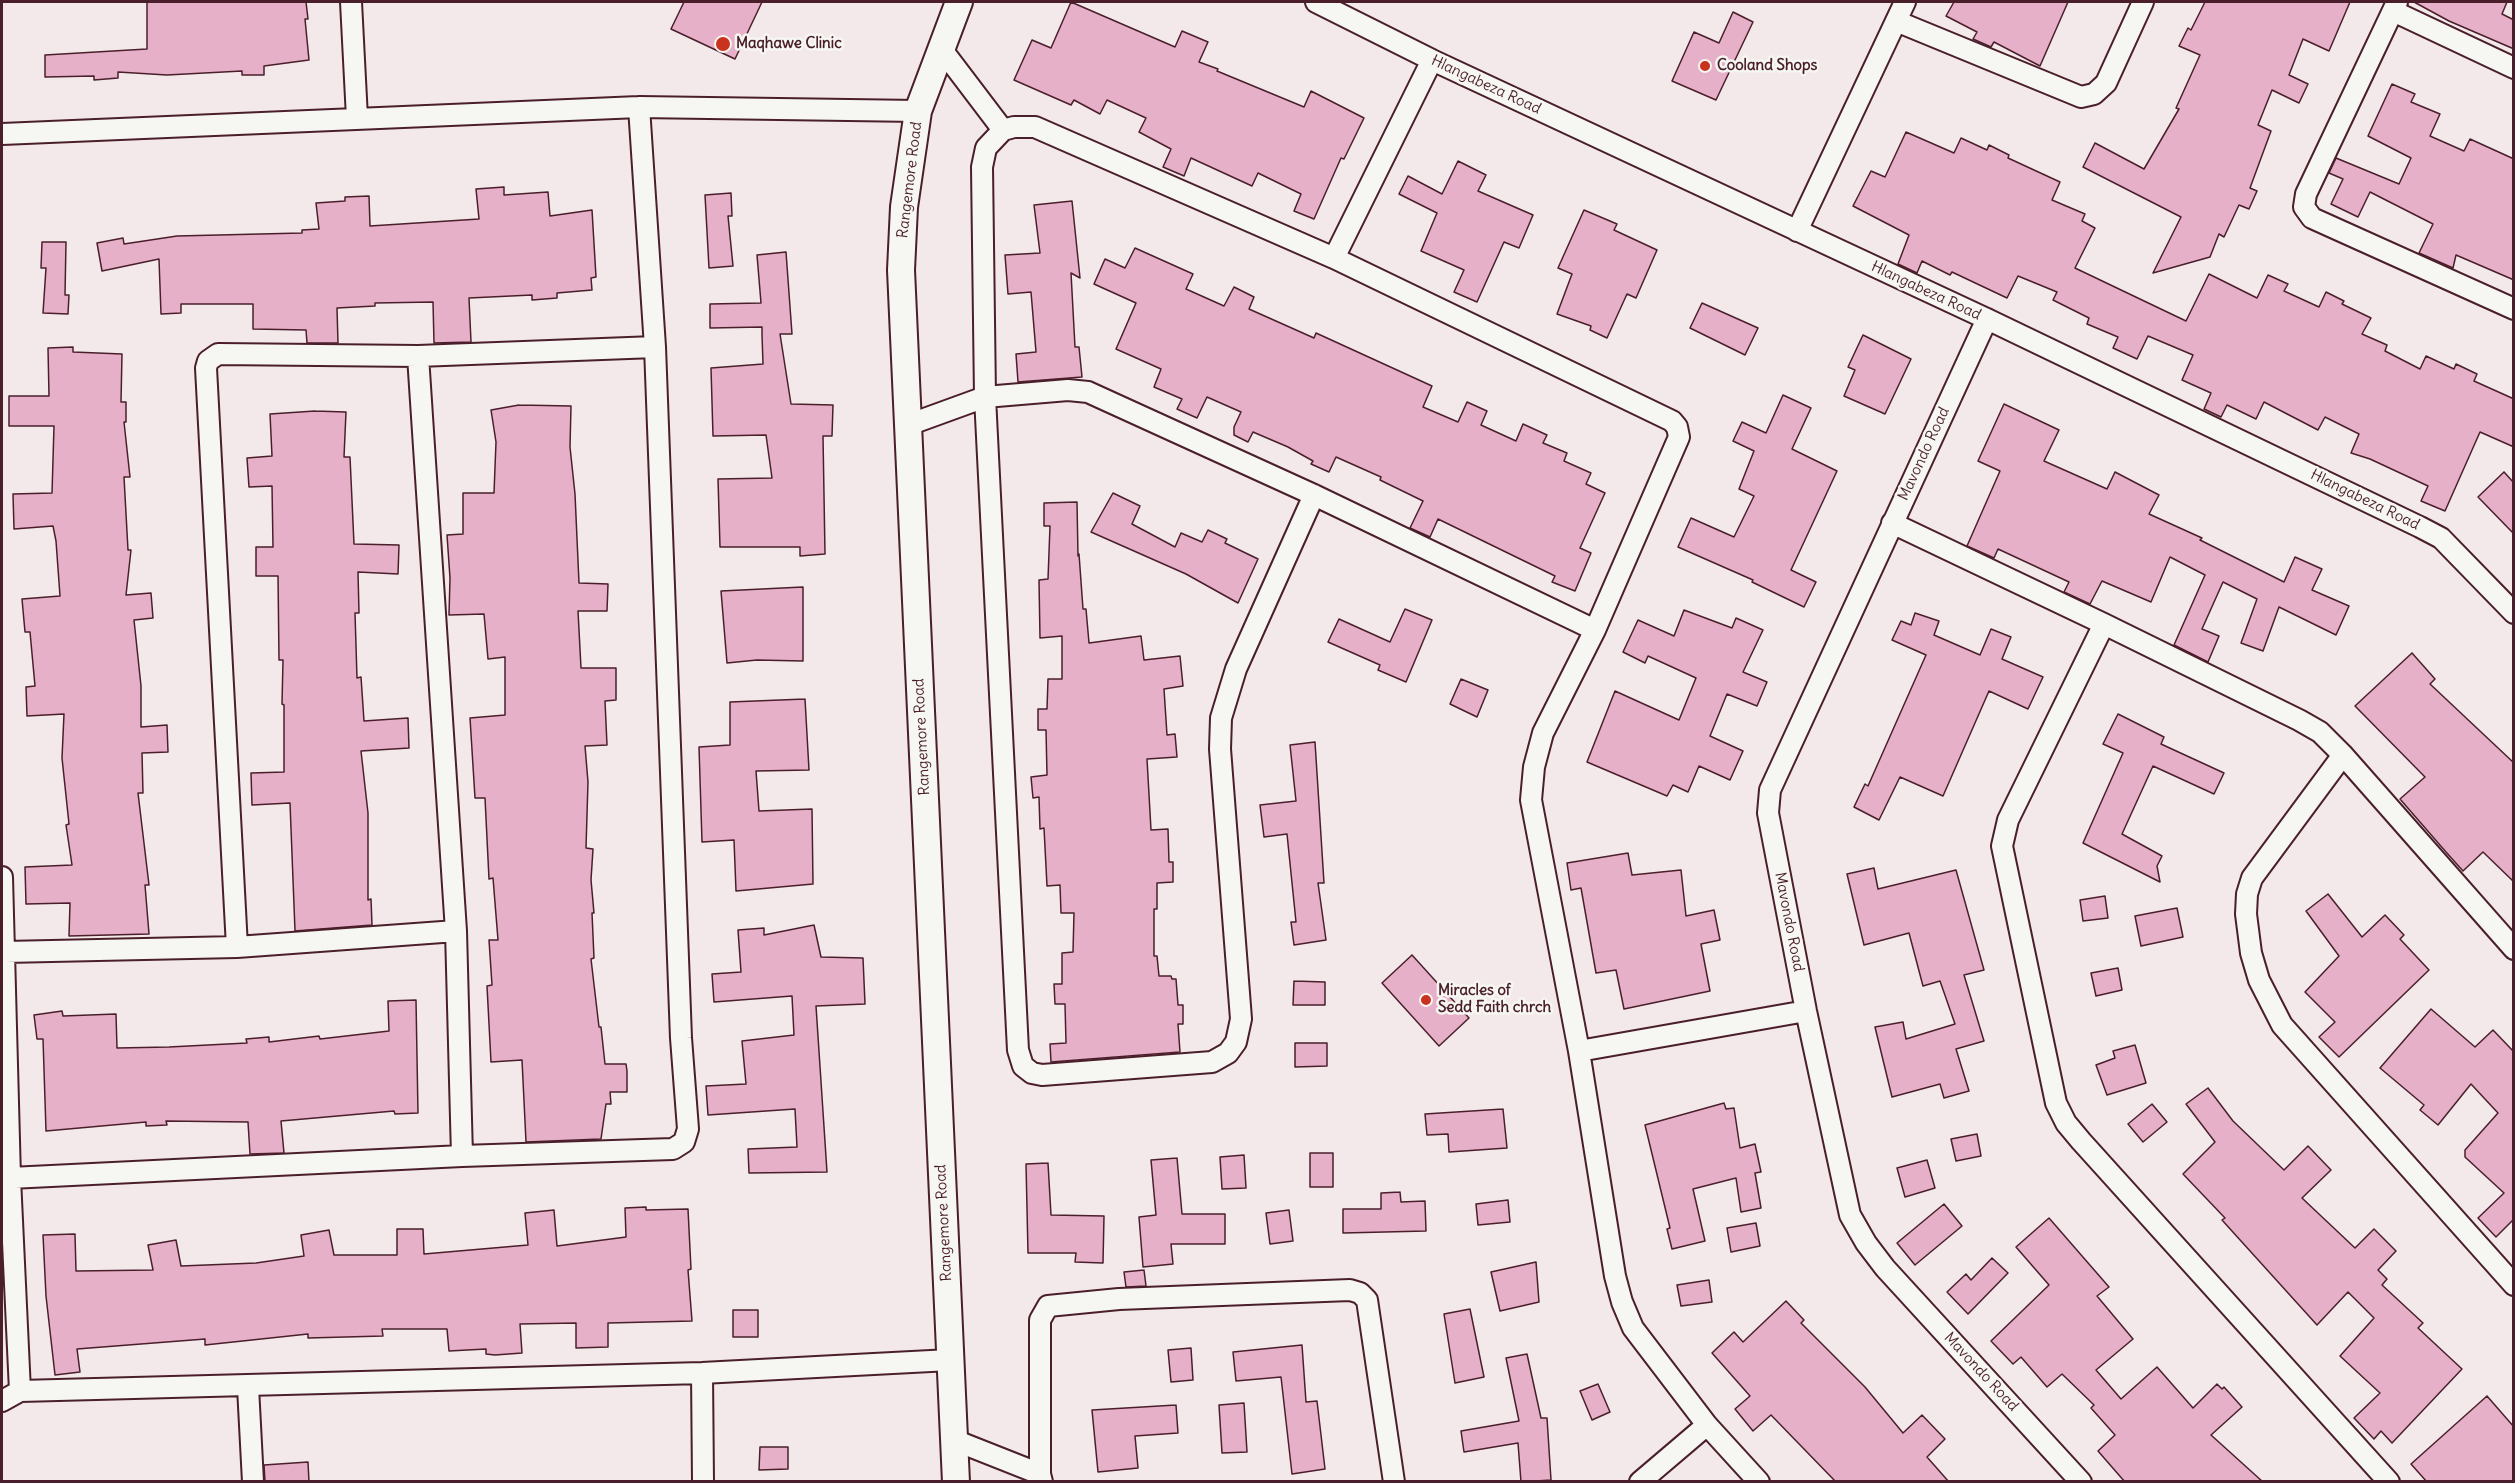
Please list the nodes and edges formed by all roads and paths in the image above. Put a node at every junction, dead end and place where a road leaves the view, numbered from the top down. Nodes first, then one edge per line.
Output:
1 (351, 2) edge
2 (959, 2) edge
3 (1316, 2) edge
4 (1905, 2) edge
5 (2143, 2) edge
6 (2395, 6) edge
7 (1896, 21) junction
8 (940, 47) junction
9 (1432, 60) junction
10 (2514, 68) edge
11 (639, 107) junction
12 (918, 111) junction
13 (357, 118) junction
14 (1002, 130) junction
15 (2, 134) edge
16 (1797, 231) junction
17 (1334, 258) junction
18 (2514, 309) edge
19 (1987, 319) junction
20 (655, 347) junction
21 (418, 356) junction
22 (985, 397) junction
23 (908, 425) junction
24 (1314, 495) junction
25 (1892, 523) junction
26 (2514, 613) edge
27 (2104, 624) junction
28 (1595, 630) junction
29 (2343, 755) junction
30 (2, 877) edge
31 (456, 931) junction
32 (237, 947) junction
33 (2514, 949) edge
34 (5, 952) junction
35 (1806, 1011) junction
36 (1579, 1051) junction
37 (462, 1156) junction
38 (10, 1178) junction
39 (2514, 1285) edge
40 (950, 1360) junction
41 (702, 1373) junction
42 (248, 1387) junction
43 (20, 1392) junction
44 (2, 1401) edge
45 (1707, 1425) junction
46 (954, 1440) junction
47 (1041, 1478) edge
48 (252, 1482) edge
49 (703, 1482) edge
50 (956, 1482) edge
51 (1394, 1482) edge
52 (1640, 1482) edge
53 (1759, 1482) edge
54 (2081, 1482) edge
55 (2389, 1482) edge

1 - 13 street
2 - 8 street, Rangemore Road
3 - 9 street, Hlangabeza Road
4 - 7 street
5 - 7 street
6 - 10 street
6 - 18 street
7 - 16 street
8 - 12 street, Rangemore Road
8 - 14 street
9 - 16 street, Hlangabeza Road
9 - 17 street
11 - 12 street
11 - 13 street
11 - 20 street
12 - 23 street, Rangemore Road
13 - 15 street
14 - 17 street
14 - 22 street
16 - 19 street, Hlangabeza Road
17 - 28 street
19 - 25 street, Mavondo Road
19 - 26 street, Hlangabeza Road
20 - 21 street
20 - 37 street
21 - 31 street
21 - 32 street
22 - 23 street
22 - 24 street
22 - 24 street
23 - 40 street, Rangemore Road
24 - 28 street
25 - 27 street
25 - 35 street, Mavondo Road
27 - 29 street
27 - 55 street
28 - 36 street
29 - 33 street
29 - 39 street
30 - 34 street
31 - 32 street
31 - 37 street
32 - 34 street
34 - 38 street
35 - 36 street
35 - 54 street, Mavondo Road
36 - 45 street
37 - 38 street
38 - 43 street
40 - 41 street
40 - 46 street, Rangemore Road
41 - 42 street
41 - 49 street
42 - 43 street
42 - 48 street
43 - 44 street
45 - 52 street
45 - 53 street
46 - 47 street
46 - 50 street, Rangemore Road
47 - 51 street

